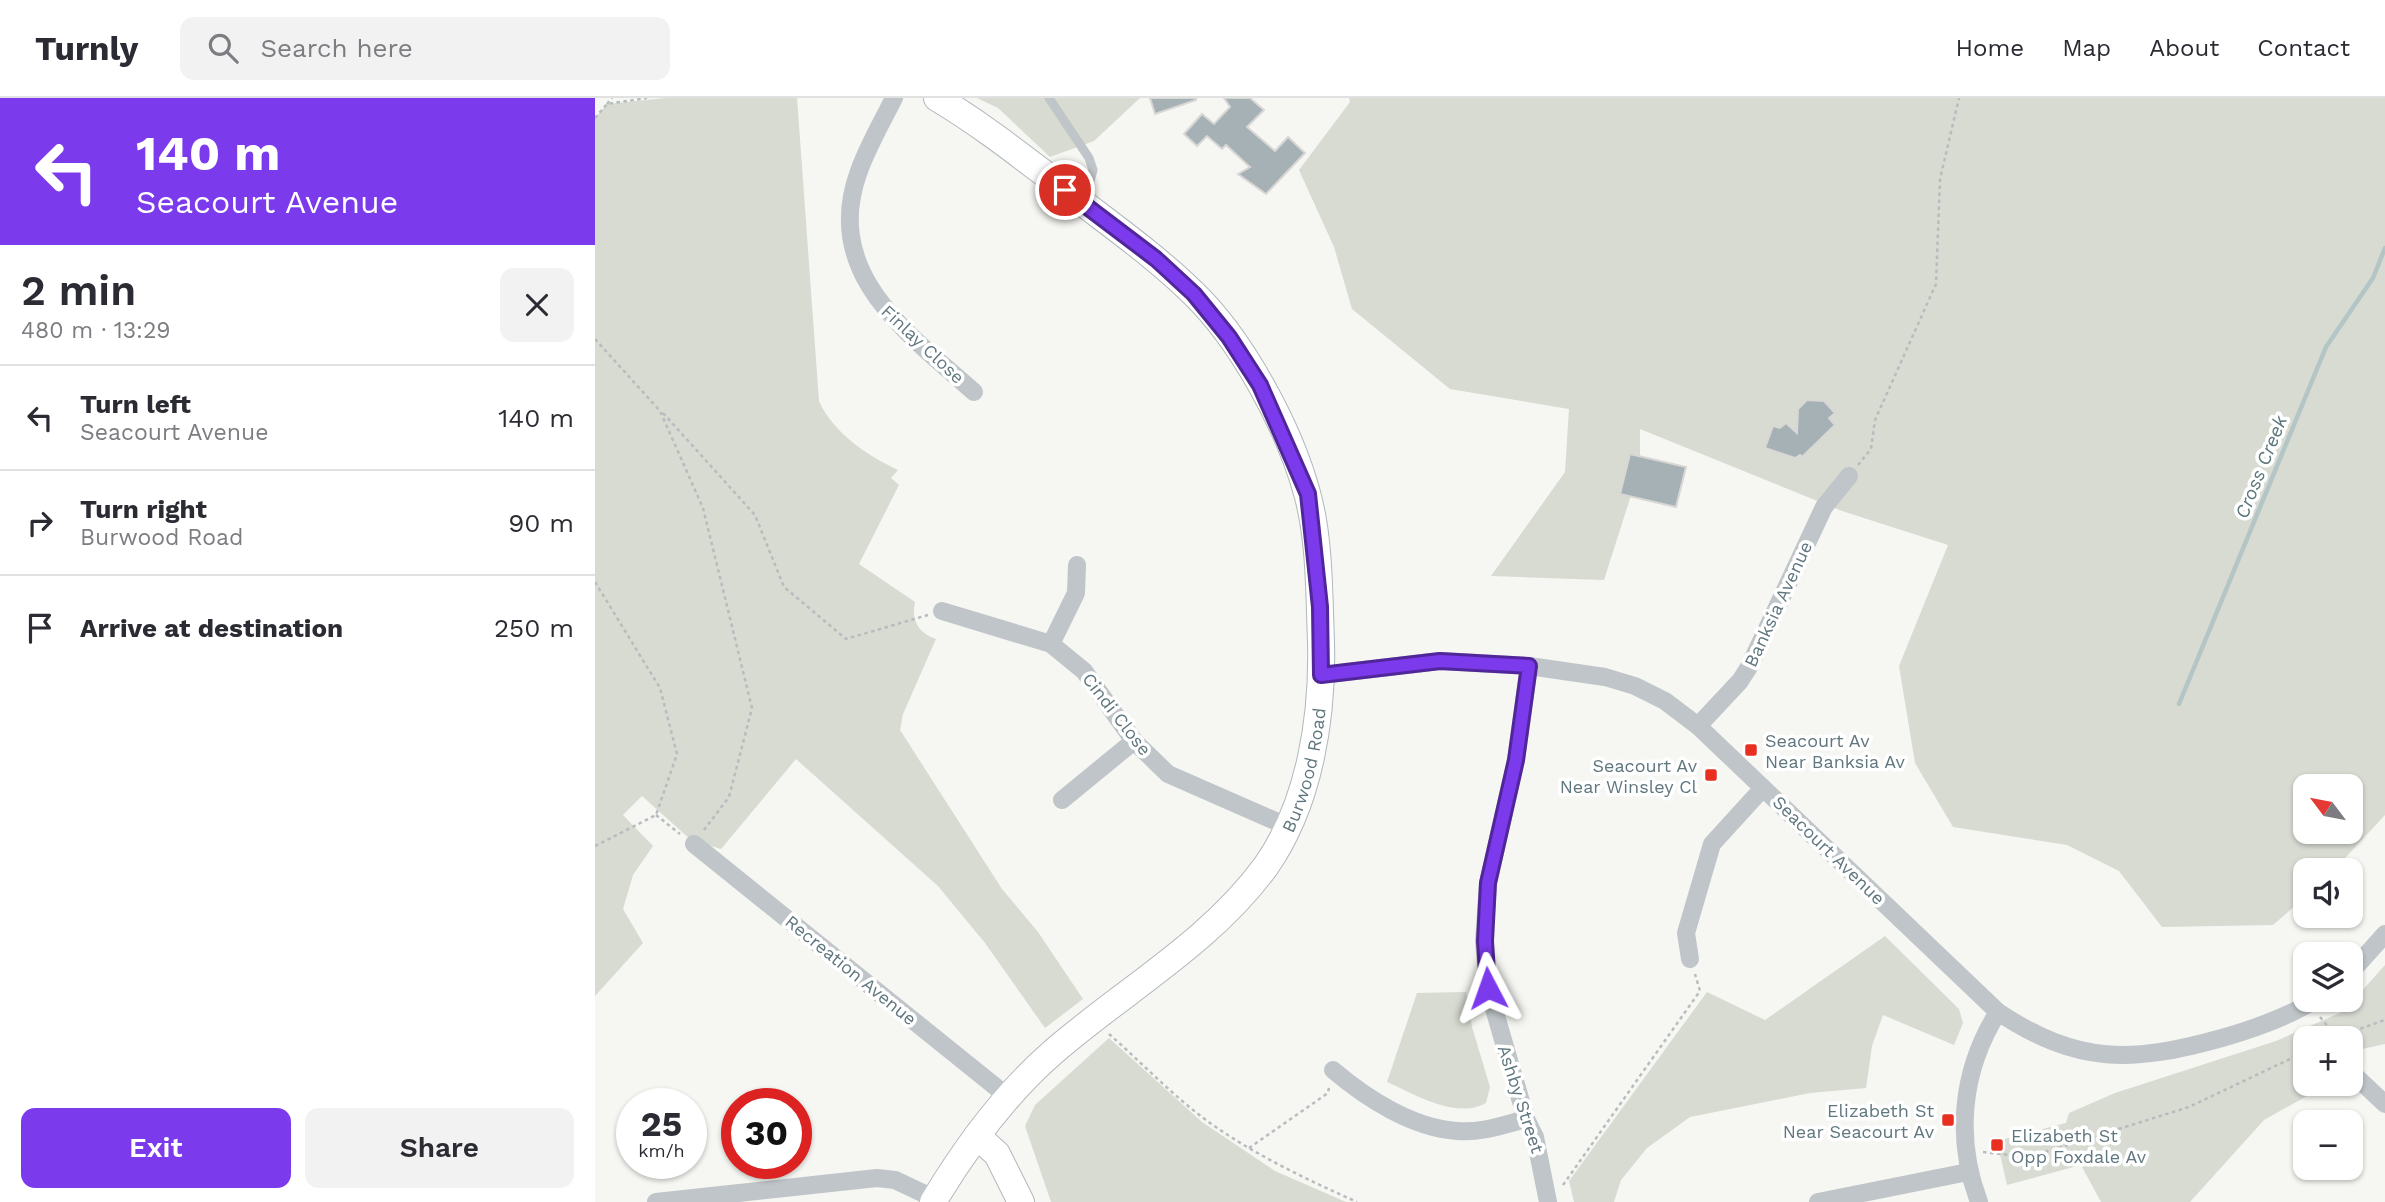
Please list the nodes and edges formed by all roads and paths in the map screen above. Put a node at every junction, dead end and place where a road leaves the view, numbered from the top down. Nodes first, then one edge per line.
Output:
1 (612, 98) edge
2 (647, 98) edge
3 (894, 98) edge
4 (937, 98) edge
5 (1049, 98) edge
6 (1959, 98) edge
7 (607, 104) junction
8 (595, 118) edge
9 (1084, 204) junction
10 (595, 339) edge
11 (974, 392) dead end
12 (660, 411) junction
13 (1849, 475) joint
14 (1077, 565) dead end
15 (595, 582) edge
16 (942, 611) joint
17 (1051, 644) junction
18 (1529, 666) junction
19 (1321, 675) junction
20 (1698, 726) junction
21 (1134, 741) junction
22 (1763, 788) junction
23 (1062, 800) dead end
24 (656, 815) junction
25 (1289, 827) junction
26 (694, 844) junction
27 (595, 846) edge
28 (2385, 934) edge
29 (1690, 959) joint
30 (2363, 959) edge
31 (2293, 1010) edge
32 (1998, 1012) junction
33 (1094, 1020) junction
34 (2385, 1020) edge
35 (2363, 1027) edge
36 (2293, 1058) edge
37 (1333, 1070) joint
38 (2363, 1083) edge
39 (1007, 1096) junction
40 (2385, 1104) edge
41 (1526, 1119) junction
42 (977, 1136) junction
43 (1248, 1149) junction
44 (1965, 1151) junction
45 (1968, 1172) junction
46 (1553, 1196) edge
47 (934, 1201) edge
48 (656, 1202) edge
49 (1021, 1202) edge
50 (1357, 1202) edge
51 (1818, 1202) edge
52 (1979, 1202) edge

1 - 7 path
2 - 7 path
3 - 11 street, Finlay Close
4 - 9 main road, Burwood Road
5 - 9 lane
6 - 13 path
7 - 8 path
9 - 19 main road, Burwood Road
10 - 12 path
12 - 16 path
12 - 26 path
13 - 20 street, Banksia Avenue
14 - 17 street
15 - 24 path
16 - 17 street, Cindi Close
17 - 21 street, Cindi Close
18 - 19 street, Seacourt Avenue
18 - 20 street, Seacourt Avenue
18 - 41 street, Ashby Street
19 - 25 main road, Burwood Road
20 - 22 street, Seacourt Avenue
21 - 23 street
21 - 25 street, Cindi Close
22 - 29 street
22 - 32 street, Seacourt Avenue
24 - 26 path
24 - 27 path
25 - 33 main road, Burwood Road
26 - 39 street, Recreation Avenue
28 - 30 street
29 - 46 path
31 - 32 street, Seacourt Avenue
32 - 44 street
33 - 39 main road, Burwood Road
33 - 43 path
34 - 35 path
36 - 44 path
37 - 41 street
37 - 43 path
38 - 40 street
39 - 42 main road, Burwood Road
41 - 46 street, Ashby Street
42 - 47 main road, Burwood Road
42 - 49 main road
43 - 50 path
44 - 45 street
45 - 51 street
45 - 52 street
47 - 48 street

